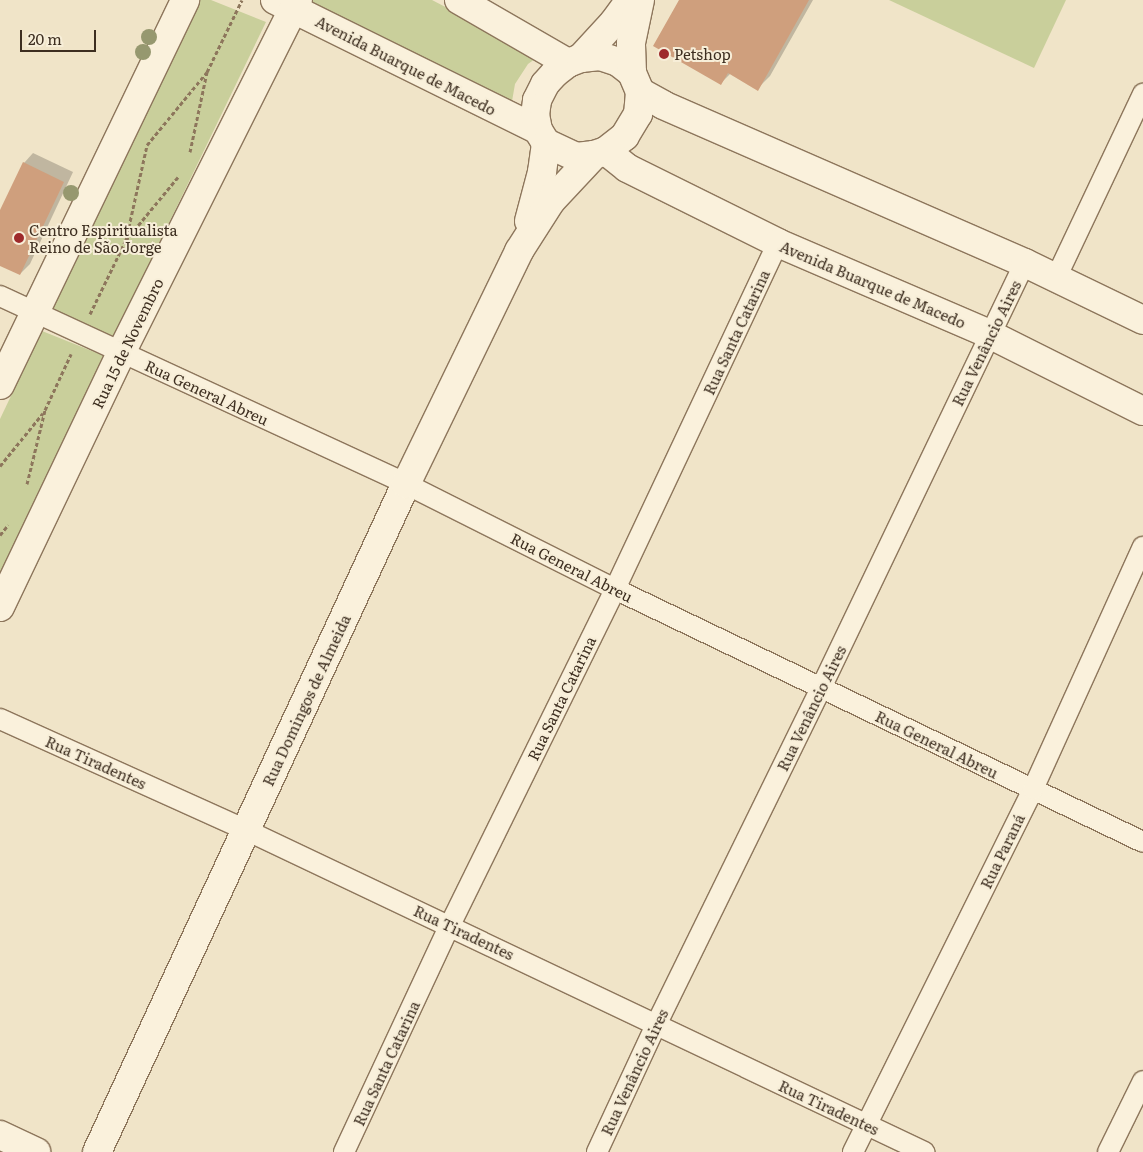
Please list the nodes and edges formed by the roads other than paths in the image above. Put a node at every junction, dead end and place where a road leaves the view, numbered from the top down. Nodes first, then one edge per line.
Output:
1 (184, 0) edge
2 (460, 0) edge
3 (630, 0) edge
4 (640, 0) edge
5 (289, 3) edge
6 (574, 60) junction
7 (636, 82) junction
8 (1143, 94) edge
9 (542, 136) junction
10 (600, 153) junction
11 (778, 243) junction
12 (520, 251) junction
13 (1025, 263) junction
14 (1056, 278) junction
15 (0, 296) edge
16 (35, 312) junction
17 (1143, 320) edge
18 (990, 334) junction
19 (121, 353) junction
20 (0, 385) edge
21 (1143, 411) edge
22 (406, 484) junction
23 (1143, 547) edge
24 (614, 589) junction
25 (0, 607) edge
26 (821, 688) junction
27 (0, 719) edge
28 (1033, 789) junction
29 (246, 830) junction
30 (1143, 842) edge
31 (450, 925) junction
32 (656, 1025) junction
33 (1143, 1081) edge
34 (866, 1124) junction
35 (0, 1135) edge
36 (36, 1152) edge
37 (97, 1152) edge
38 (344, 1152) edge
39 (597, 1152) edge
40 (853, 1152) edge
41 (924, 1152) edge
42 (1108, 1152) edge

1 - 16 street
2 - 6 street
3 - 6 street
4 - 7 street
5 - 9 street, Avenida Buarque de Macedo
5 - 19 street, Rua 15 de Novembro
6 - 7 street
6 - 9 street
7 - 10 street
7 - 13 street
8 - 14 street
9 - 10 street
9 - 12 street, Rua Domingos de Almeida
10 - 11 street, Avenida Buarque de Macedo
10 - 12 street, Rua Domingos de Almeida
11 - 18 street, Avenida Buarque de Macedo
11 - 24 street, Rua Santa Catarina
12 - 22 street, Rua Domingos de Almeida
13 - 14 street
13 - 18 street, Rua Venâncio Aires
14 - 17 street
15 - 16 street, Rua General Abreu
16 - 19 street, Rua General Abreu
16 - 20 street
18 - 21 street, Avenida Buarque de Macedo
18 - 26 street, Rua Venâncio Aires
19 - 22 street, Rua General Abreu
19 - 25 street, Rua 15 de Novembro
22 - 24 street, Rua General Abreu
22 - 29 street, Rua Domingos de Almeida
23 - 28 street, Rua Paraná
24 - 26 street, Rua General Abreu
24 - 31 street, Rua Santa Catarina
26 - 28 street, Rua General Abreu
26 - 32 street, Rua Venâncio Aires
27 - 29 street, Rua Tiradentes
28 - 30 street, Rua General Abreu
28 - 34 street, Rua Paraná
29 - 31 street, Rua Tiradentes
29 - 37 street, Rua Domingos de Almeida
31 - 32 street, Rua Tiradentes
31 - 38 street, Rua Santa Catarina
32 - 34 street, Rua Tiradentes
32 - 39 street, Rua Venâncio Aires
33 - 42 street
34 - 40 street, Rua Paraná
34 - 41 street, Rua Tiradentes
35 - 36 street

